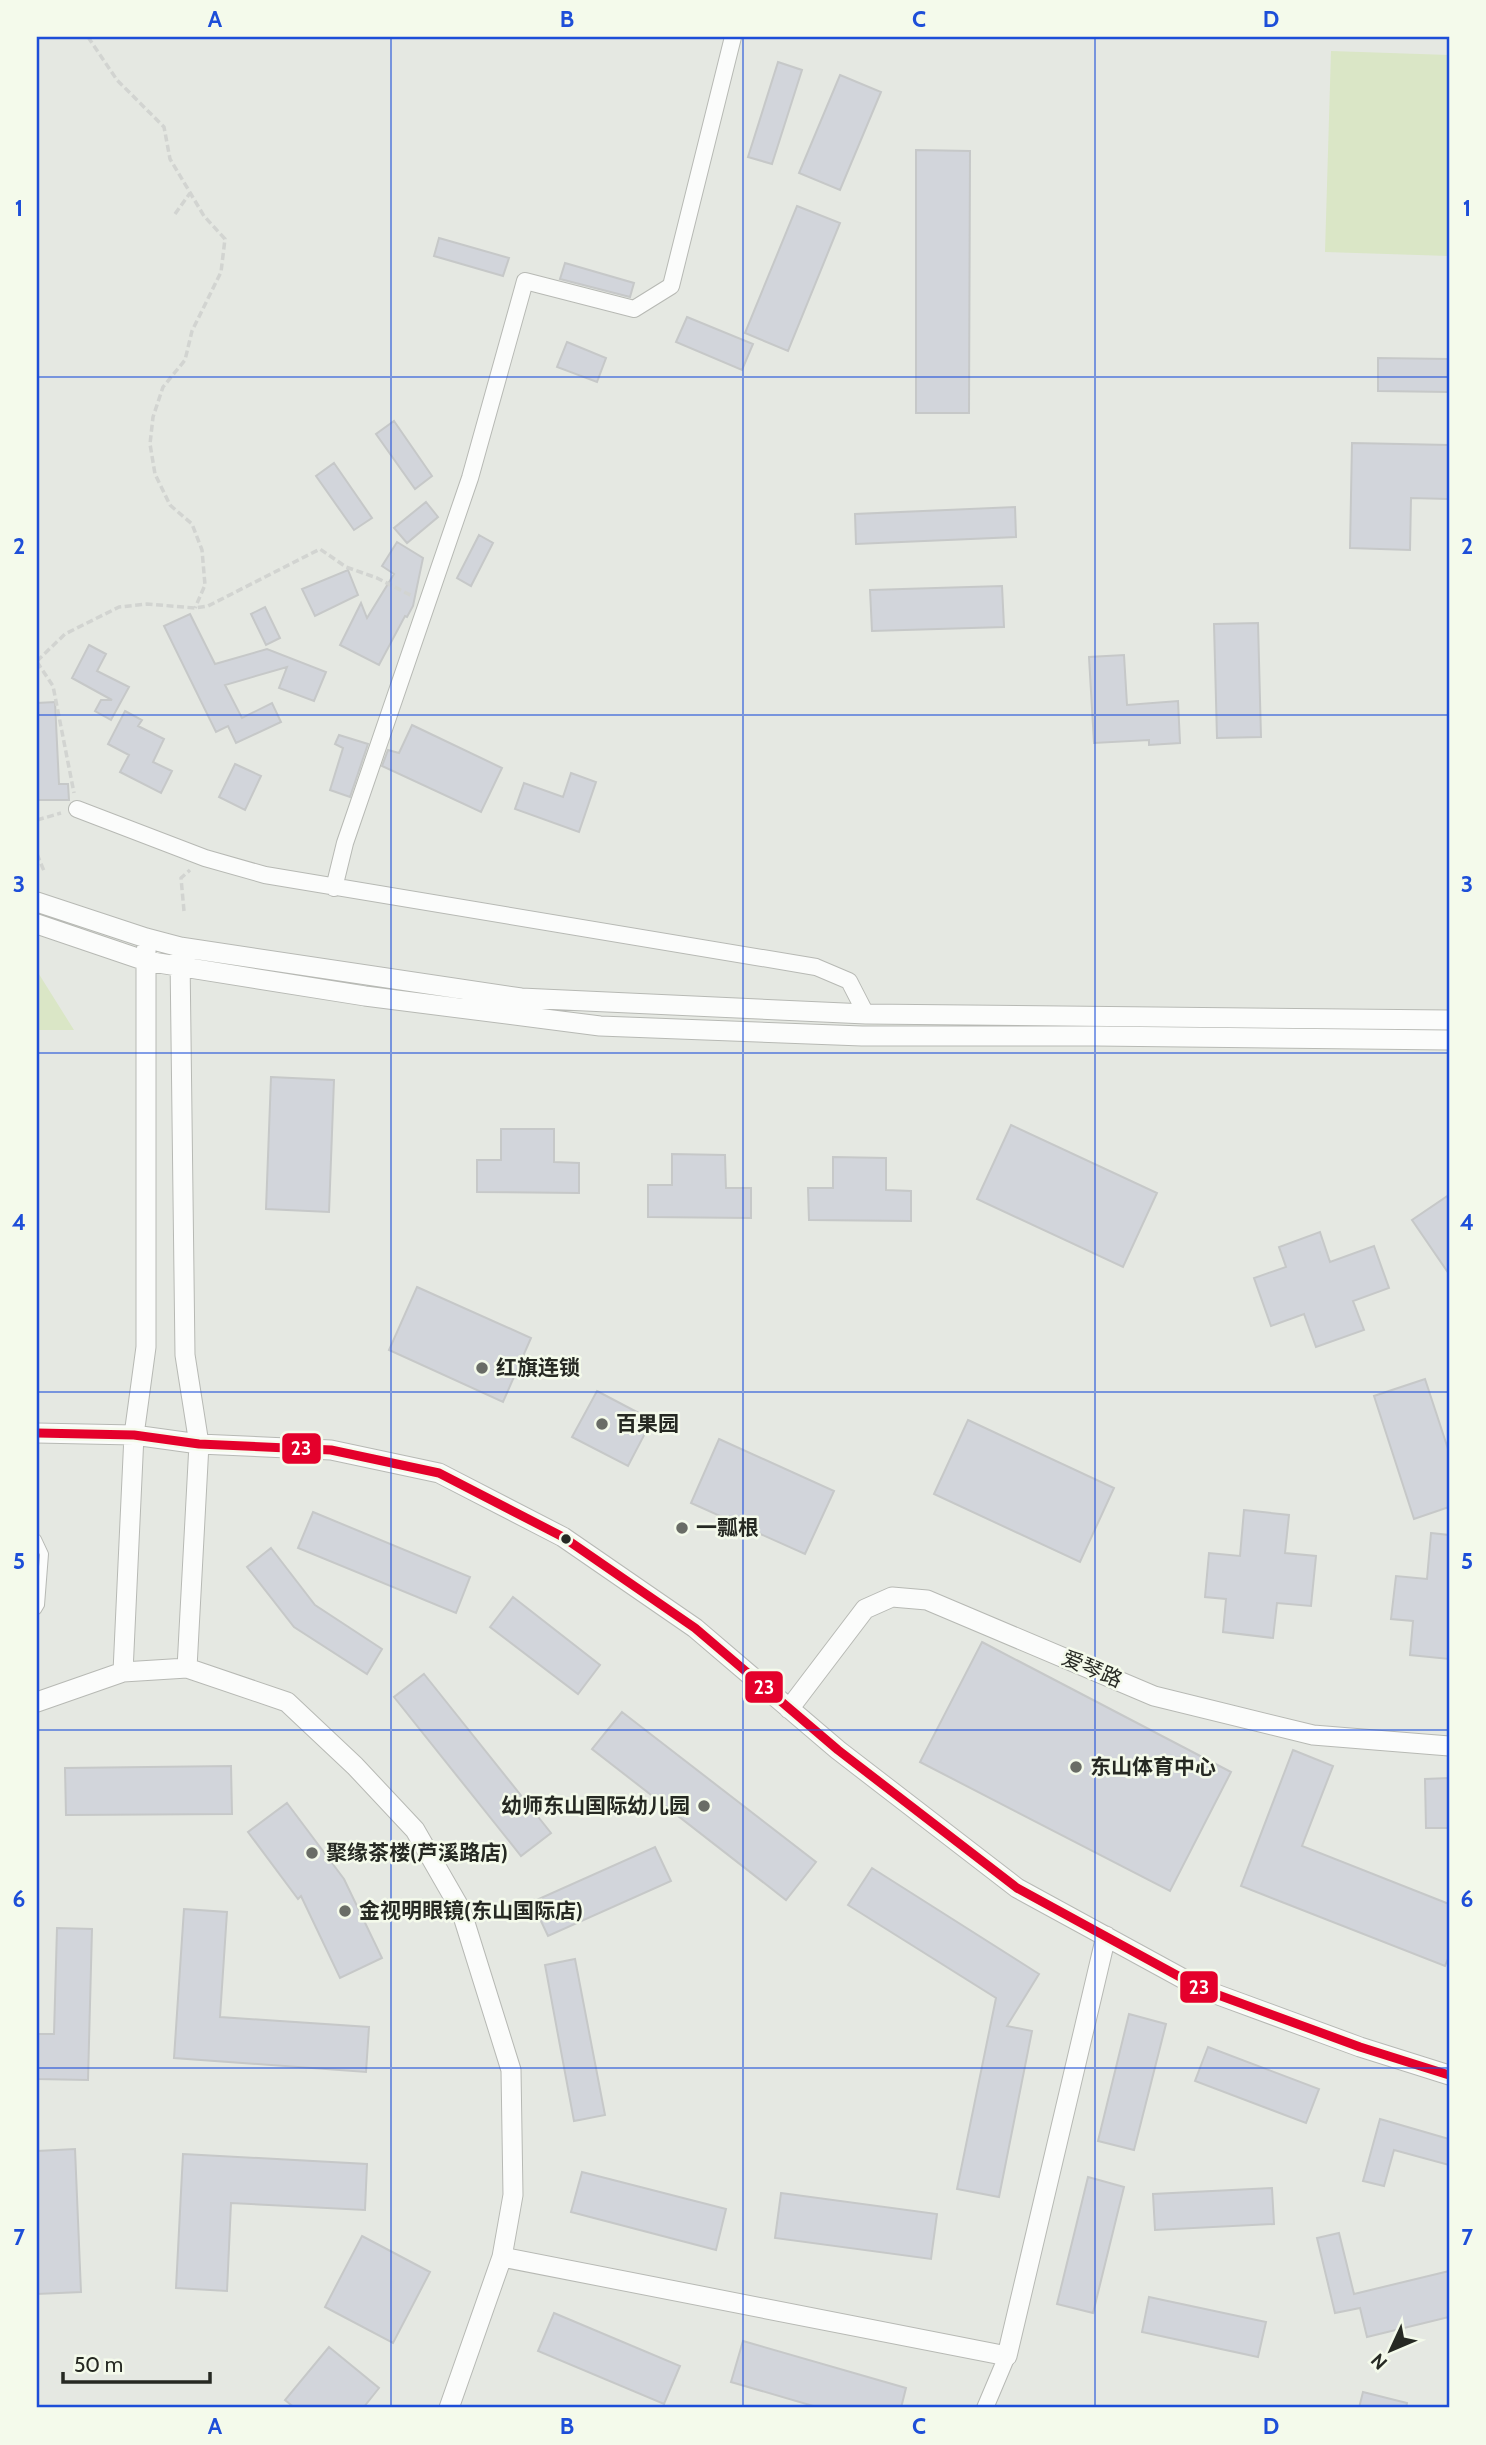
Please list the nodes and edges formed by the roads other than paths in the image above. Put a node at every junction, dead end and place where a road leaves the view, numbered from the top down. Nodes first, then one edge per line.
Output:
1 (733, 37) edge
2 (77, 809) road end
3 (334, 888) junction
4 (37, 902) edge
5 (37, 924) edge
6 (146, 939) junction
7 (180, 947) junction
8 (146, 961) junction
9 (181, 967) junction
10 (866, 1014) junction
11 (1449, 1020) edge
12 (1449, 1041) edge
13 (37, 1433) edge
14 (134, 1435) junction
15 (199, 1444) junction
16 (37, 1539) edge
17 (37, 1610) edge
18 (187, 1668) junction
19 (123, 1672) junction
20 (37, 1702) edge
21 (789, 1709) junction
22 (1449, 1746) edge
23 (1106, 1936) junction
24 (1449, 2076) edge
25 (502, 2257) junction
26 (1007, 2356) junction
27 (449, 2408) edge
28 (985, 2408) edge

1 - 3 street
2 - 3 street
3 - 10 street
4 - 6 street
5 - 8 street
6 - 7 street
6 - 8 street
7 - 9 street
7 - 10 street
8 - 9 street
8 - 14 street
9 - 12 street
9 - 15 street
10 - 11 street
13 - 14 street
14 - 15 street
14 - 19 street
15 - 18 street
15 - 21 street
16 - 17 lane
18 - 19 street
18 - 25 street
19 - 20 street
21 - 22 street, 爱琴路
21 - 23 street
23 - 24 street
23 - 26 street
25 - 26 street
25 - 27 street
26 - 28 street

